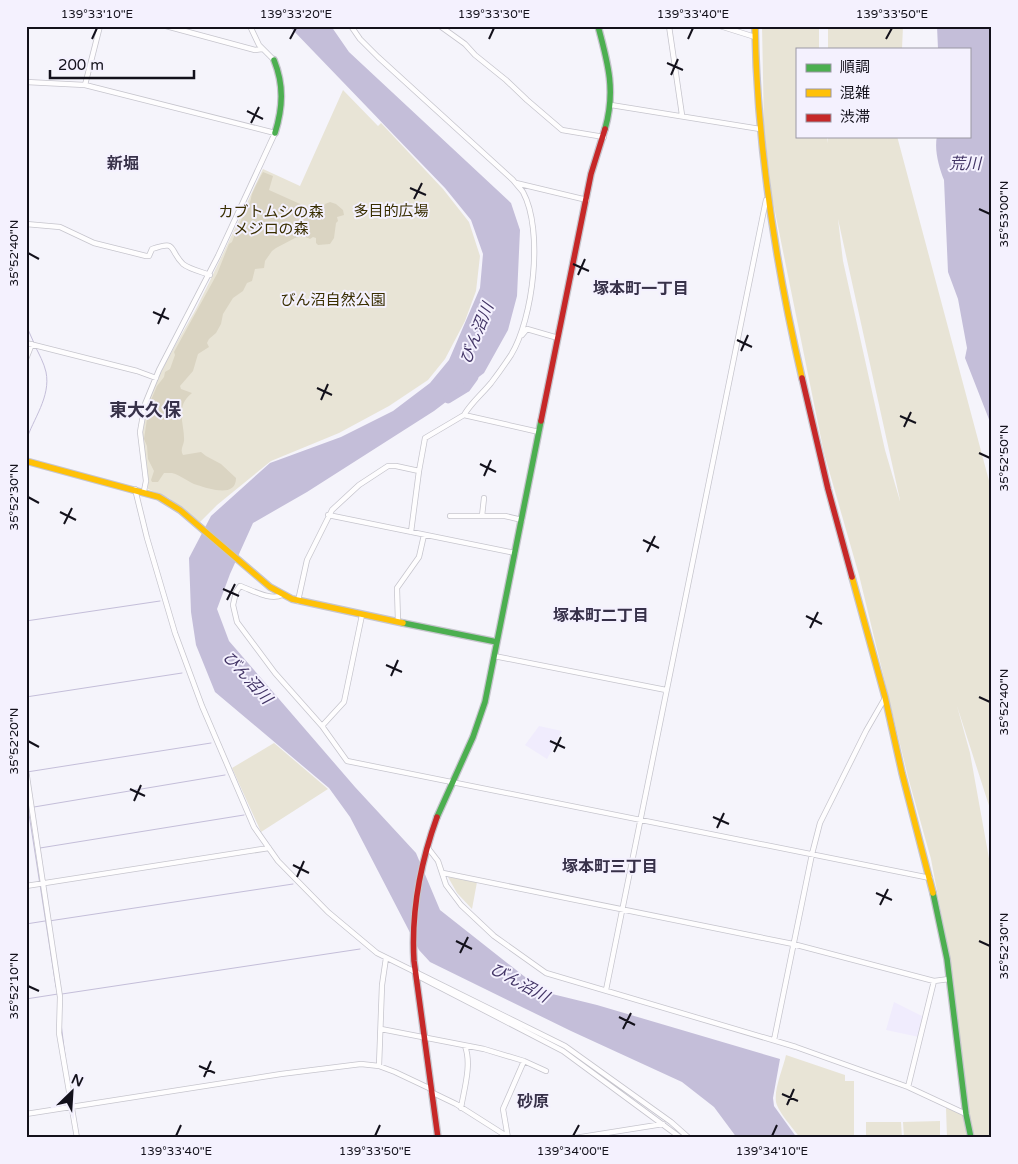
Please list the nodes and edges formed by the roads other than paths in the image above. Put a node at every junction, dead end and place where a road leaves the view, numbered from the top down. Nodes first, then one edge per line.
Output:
1 (100, 26) edge
2 (166, 26) edge
3 (250, 26) edge
4 (351, 26) edge
5 (440, 26) edge
6 (598, 26) edge
7 (670, 26) edge
8 (720, 26) edge
9 (755, 26) edge
10 (755, 37) junction
11 (262, 50) junction
12 (274, 60) joint
13 (26, 82) edge
14 (85, 85) junction
15 (611, 105) junction
16 (682, 115) junction
17 (760, 129) junction
18 (275, 133) junction
19 (604, 137) junction
20 (515, 182) junction
21 (767, 198) junction
22 (587, 200) junction
23 (26, 224) edge
24 (210, 275) junction
25 (520, 338) junction
26 (558, 338) junction
27 (26, 343) edge
28 (32, 344) junction
29 (26, 359) edge
30 (156, 378) junction
31 (464, 415) junction
32 (539, 432) junction
33 (26, 461) edge
34 (418, 471) junction
35 (134, 489) junction
36 (144, 491) junction
37 (484, 498) dead end
38 (328, 515) junction
39 (450, 516) dead end
40 (482, 516) junction
41 (522, 520) junction
42 (411, 532) junction
43 (424, 535) junction
44 (515, 553) junction
45 (282, 594) junction
46 (298, 601) junction
47 (362, 615) junction
48 (398, 622) junction
49 (498, 642) junction
50 (494, 656) junction
51 (666, 690) junction
52 (885, 697) junction
53 (322, 726) junction
54 (26, 770) edge
55 (452, 782) junction
56 (641, 820) junction
57 (269, 848) junction
58 (428, 848) junction
59 (812, 854) junction
60 (443, 873) junction
61 (930, 878) junction
62 (44, 884) junction
63 (26, 886) edge
64 (622, 910) junction
65 (793, 944) junction
66 (386, 958) junction
67 (416, 973) junction
68 (949, 979) junction
69 (934, 981) junction
70 (606, 990) junction
71 (381, 1029) junction
72 (424, 1039) junction
73 (774, 1040) junction
74 (465, 1046) junction
75 (524, 1061) junction
76 (379, 1066) junction
77 (546, 1071) dead end
78 (908, 1087) junction
79 (431, 1091) junction
80 (72, 1107) junction
81 (461, 1108) junction
82 (26, 1114) edge
83 (966, 1114) junction
84 (664, 1124) junction
85 (595, 1136) edge
86 (508, 1137) edge
87 (77, 1138) edge
88 (438, 1138) edge
89 (574, 1138) edge
90 (681, 1138) edge
91 (689, 1138) edge
92 (971, 1138) edge

1 - 14 street
2 - 11 street
3 - 11 street
4 - 20 street
5 - 19 street
6 - 15 street
7 - 16 street
8 - 10 street
9 - 10 street
10 - 17 street
11 - 12 street
12 - 18 street
13 - 14 street
14 - 18 street
15 - 16 street
15 - 19 street
16 - 17 street
17 - 21 street
18 - 24 street
19 - 22 street
20 - 22 street
20 - 25 street
21 - 51 street
21 - 52 street
22 - 26 street
23 - 24 street
24 - 30 street
25 - 26 street
25 - 31 street
26 - 32 street
27 - 28 street
28 - 29 street
28 - 30 street
30 - 36 street
31 - 32 street
31 - 34 street
32 - 41 street
33 - 35 street
34 - 38 street
34 - 42 street
35 - 36 street
35 - 57 street
36 - 45 street
37 - 40 street
38 - 42 street
38 - 46 street
39 - 40 street
40 - 41 street
41 - 44 street
42 - 43 street
43 - 44 street
43 - 48 street
44 - 49 street
45 - 46 street
45 - 53 street
46 - 47 street
47 - 48 street
47 - 53 street
48 - 49 street
49 - 50 street
50 - 51 street
50 - 55 street
51 - 56 street
52 - 59 street
52 - 61 street
53 - 55 street
54 - 62 street
55 - 56 street
55 - 58 street
56 - 59 street
56 - 64 street
57 - 62 street
57 - 66 street
58 - 60 street
58 - 67 street
59 - 61 street
59 - 65 street
60 - 64 street
60 - 70 street
61 - 68 street
62 - 63 street
62 - 80 street
64 - 65 street
64 - 70 street
65 - 69 street
65 - 73 street
66 - 67 street
66 - 71 street
67 - 72 street
67 - 84 street
67 - 91 street
68 - 69 street
68 - 83 street
69 - 78 street
70 - 73 street
71 - 72 street
71 - 76 street
72 - 74 street
72 - 79 street
73 - 78 street
74 - 75 street
74 - 81 street
75 - 77 street
75 - 86 street
76 - 79 street
76 - 80 street
78 - 83 street
79 - 81 street
79 - 88 street
80 - 82 street
80 - 87 street
81 - 86 street
83 - 92 street
84 - 85 street
84 - 90 street
85 - 89 street

